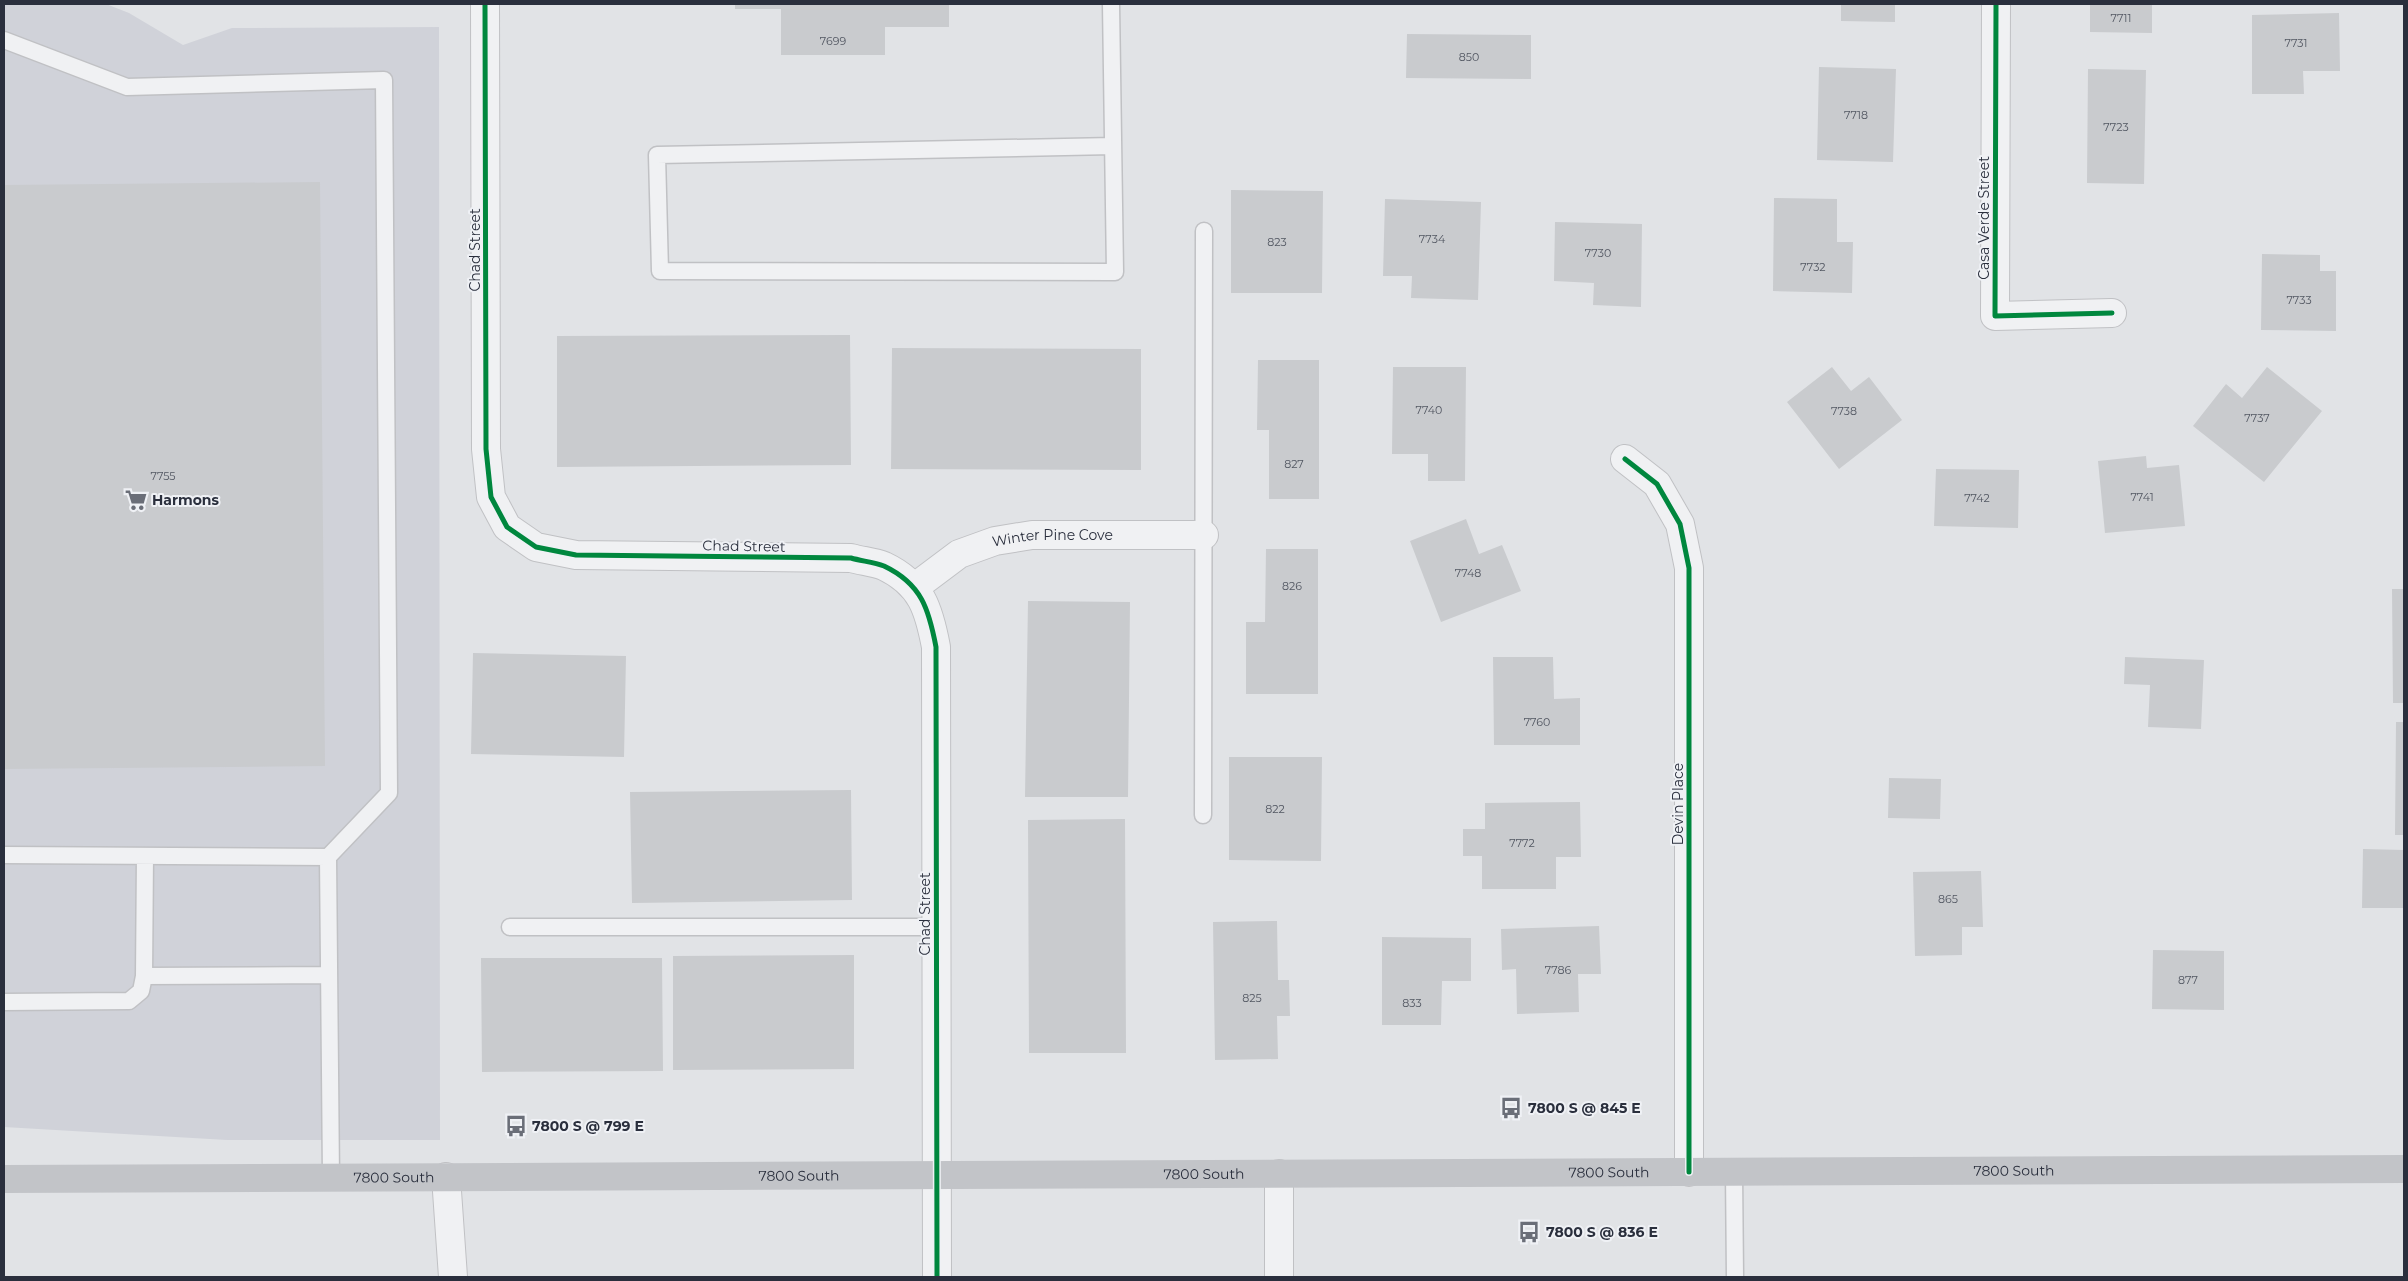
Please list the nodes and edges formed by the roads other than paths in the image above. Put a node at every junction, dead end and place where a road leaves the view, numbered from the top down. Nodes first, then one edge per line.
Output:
1 (485, 4) edge
2 (1111, 4) edge
3 (1996, 4) edge
4 (4, 40) edge
5 (1113, 146) junction
6 (1204, 231) dead end
7 (2112, 313) dead end
8 (1625, 459) dead end
9 (1204, 535) junction
10 (914, 587) junction
11 (1203, 815) dead end
12 (4, 855) edge
13 (145, 856) junction
14 (328, 858) junction
15 (510, 927) dead end
16 (936, 927) junction
17 (329, 975) junction
18 (144, 976) junction
19 (4, 1002) edge
20 (2404, 1169) edge
21 (1689, 1172) junction
22 (1734, 1172) junction
23 (1279, 1174) junction
24 (936, 1175) junction
25 (446, 1177) junction
26 (331, 1178) junction
27 (4, 1180) edge
28 (453, 1277) edge
29 (936, 1277) edge
30 (1279, 1277) edge
31 (1736, 1277) edge

1 - 10 street, Chad Street
2 - 5 lane
3 - 7 street, Casa Verde Street
4 - 14 lane
5 - 5 lane
6 - 9 lane
8 - 21 street, Devin Place
9 - 10 street, Winter Pine Cove
9 - 11 lane
10 - 16 street, Chad Street
12 - 13 lane
13 - 14 lane
13 - 18 lane
14 - 17 lane
15 - 16 lane
16 - 24 street, Chad Street
17 - 18 lane
17 - 26 lane
18 - 19 lane
20 - 22 main road, 7800 South
21 - 22 main road, 7800 South
21 - 23 main road, 7800 South
22 - 31 lane
23 - 24 main road, 7800 South
23 - 30 street
24 - 25 main road, 7800 South
24 - 29 street, Chad Street
25 - 26 main road, 7800 South
25 - 28 street
26 - 27 main road, 7800 South

